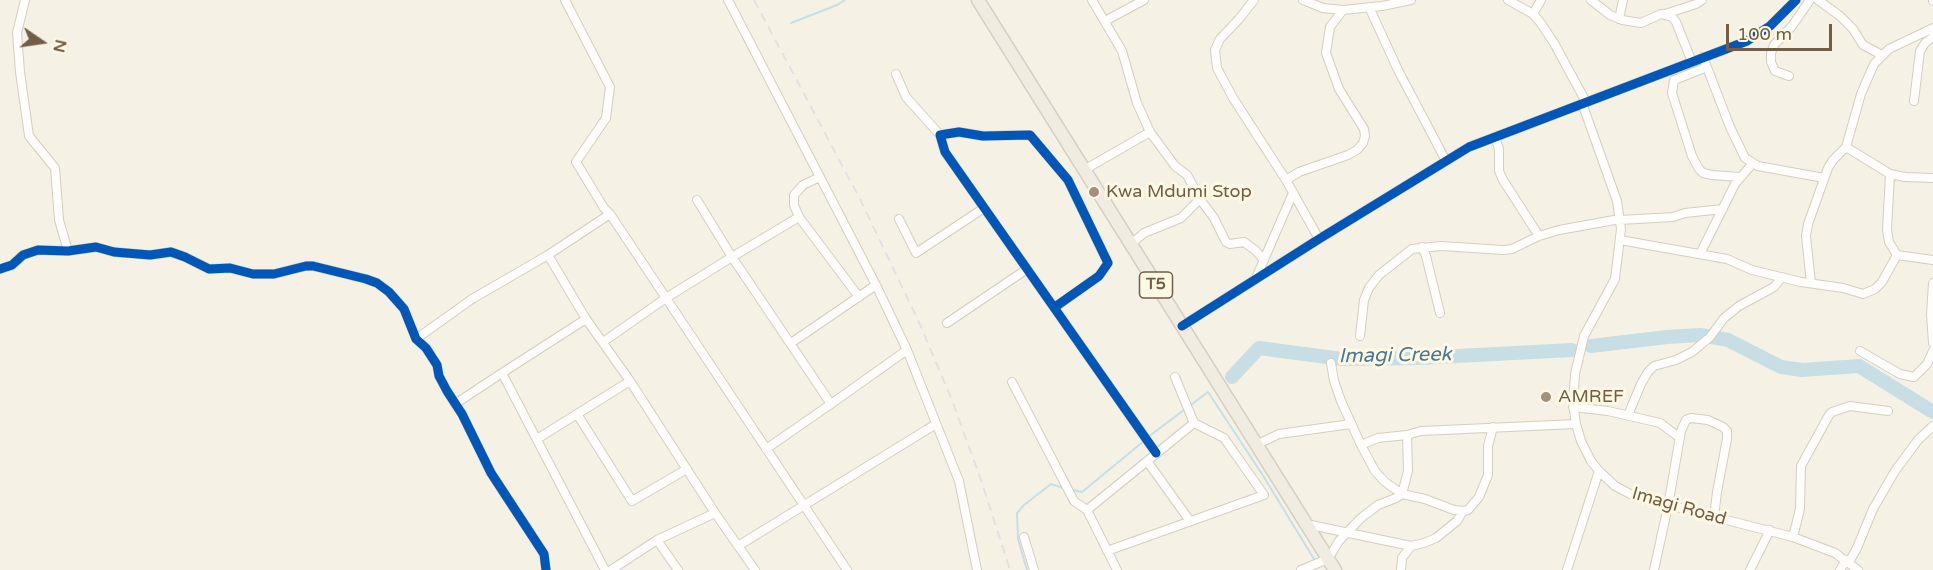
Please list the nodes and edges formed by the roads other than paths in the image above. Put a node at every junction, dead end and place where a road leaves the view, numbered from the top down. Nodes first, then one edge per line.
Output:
1 (25, 0) edge
2 (565, 0) edge
3 (728, 0) edge
4 (979, 0) edge
5 (1092, 0) edge
6 (1254, 0) edge
7 (1303, 0) edge
8 (1411, 0) edge
9 (1508, 0) edge
10 (1541, 0) edge
11 (1591, 0) edge
12 (1623, 0) edge
13 (1702, 0) edge
14 (1796, 0) edge
15 (1810, 0) edge
16 (1818, 0) edge
17 (1140, 1) edge
18 (1370, 7) junction
19 (1343, 10) junction
20 (1533, 14) junction
21 (1665, 14) junction
22 (1619, 19) junction
23 (1104, 21) junction
24 (1933, 28) edge
25 (1933, 37) edge
26 (1882, 55) junction
27 (1703, 57) junction
28 (1692, 62) junction
29 (1707, 67) junction
30 (896, 74) dead end
31 (1789, 76) dead end
32 (1914, 101) dead end
33 (1584, 102) junction
34 (1150, 132) junction
35 (939, 135) junction
36 (1495, 137) junction
37 (1846, 147) junction
38 (1446, 161) junction
39 (1753, 163) junction
40 (1085, 171) junction
41 (1890, 174) junction
42 (820, 177) junction
43 (1740, 177) junction
44 (1824, 178) junction
45 (1933, 178) edge
46 (1068, 180) junction
47 (1286, 180) junction
48 (1293, 193) junction
49 (1200, 199) junction
50 (698, 200) dead end
51 (984, 208) junction
52 (1723, 209) junction
53 (610, 214) junction
54 (799, 217) junction
55 (899, 219) dead end
56 (1620, 220) junction
57 (1539, 236) junction
58 (1319, 239) junction
59 (1620, 240) junction
60 (1131, 244) junction
61 (1422, 247) junction
62 (68, 251) junction
63 (1700, 254) junction
64 (548, 255) junction
65 (1897, 255) junction
66 (732, 257) junction
67 (1264, 260) junction
68 (1933, 260) edge
69 (0, 269) edge
70 (1027, 269) junction
71 (1782, 277) junction
72 (1256, 278) junction
73 (1811, 283) junction
74 (1933, 283) edge
75 (876, 285) junction
76 (859, 297) junction
77 (666, 298) junction
78 (1055, 308) junction
79 (1440, 313) dead end
80 (586, 319) junction
81 (947, 323) dead end
82 (1182, 326) junction
83 (1360, 336) dead end
84 (416, 339) junction
85 (603, 342) junction
86 (791, 343) junction
87 (1933, 343) edge
88 (907, 350) junction
89 (1860, 351) dead end
90 (1933, 351) edge
91 (1331, 363) dead end
92 (502, 373) junction
93 (1175, 377) dead end
94 (630, 381) junction
95 (1012, 382) dead end
96 (455, 404) junction
97 (831, 404) junction
98 (1573, 407) junction
99 (1888, 411) dead end
100 (576, 414) junction
101 (1628, 416) junction
102 (1194, 423) junction
103 (936, 424) junction
104 (1351, 424) junction
105 (1576, 424) junction
106 (1933, 426) edge
107 (1493, 427) junction
108 (1407, 435) junction
109 (1680, 438) junction
110 (537, 439) junction
111 (1256, 445) junction
112 (1361, 445) junction
113 (766, 449) junction
114 (1156, 453) junction
115 (1147, 461) junction
116 (687, 469) junction
117 (1599, 471) junction
118 (1402, 494) junction
119 (803, 505) junction
120 (1668, 506) junction
121 (1087, 510) junction
122 (1463, 511) junction
123 (715, 513) junction
124 (1714, 517) junction
125 (1190, 521) junction
126 (1306, 524) junction
127 (1770, 530) junction
128 (1347, 533) junction
129 (1024, 537) dead end
130 (1793, 537) junction
131 (657, 540) junction
132 (738, 546) junction
133 (1411, 546) junction
134 (1107, 551) junction
135 (1847, 561) junction
136 (1331, 565) edge
137 (546, 570) edge
138 (605, 570) edge
139 (611, 570) edge
140 (678, 570) edge
141 (755, 570) edge
142 (847, 570) edge
143 (977, 570) edge
144 (1034, 570) edge
145 (1117, 570) edge
146 (1301, 570) edge
147 (1401, 570) edge
148 (1567, 570) edge
149 (1654, 570) edge
150 (1750, 570) edge
151 (1840, 570) edge
152 (1858, 570) edge

1 - 62 street
2 - 53 street
3 - 42 street
4 - 40 highway, T5
5 - 23 street
6 - 47 street
7 - 19 street
8 - 18 street
9 - 20 street
10 - 20 street
11 - 22 street
12 - 22 street
13 - 21 street
14 - 27 street
15 - 31 street
16 - 26 street
17 - 23 street
18 - 19 street
18 - 38 street
19 - 47 street
20 - 33 street, Imagi Road
21 - 22 street
21 - 28 street
23 - 34 street
24 - 26 street
25 - 32 street
26 - 37 street
27 - 28 street
27 - 29 street
28 - 33 street
29 - 39 street
29 - 43 street
30 - 35 street
33 - 36 street
33 - 56 street, Imagi Road
34 - 40 street
34 - 49 street
35 - 46 street
35 - 51 street
36 - 38 street
36 - 57 street
37 - 41 street
37 - 44 street
38 - 58 street
39 - 43 street
39 - 44 street
40 - 46 street
40 - 60 highway, T5
41 - 45 street
41 - 65 street
42 - 54 street
42 - 75 street
43 - 52 street
44 - 73 street
46 - 78 street
47 - 48 street
48 - 58 street
48 - 67 street
49 - 60 street
49 - 67 street
50 - 66 street
51 - 55 street
51 - 70 street
52 - 56 street
52 - 63 street
53 - 64 street
53 - 77 street
54 - 66 street
54 - 76 street
56 - 57 street
56 - 59 street, Imagi Road
57 - 61 street
58 - 72 street
59 - 63 street
59 - 98 street, Imagi Road
60 - 82 highway, T5
61 - 79 street
61 - 83 street
62 - 69 street
62 - 84 street
63 - 71 street
64 - 80 street
64 - 84 street
65 - 68 street
65 - 73 street
66 - 77 street
66 - 86 street
67 - 72 street
70 - 78 street
70 - 81 street
71 - 73 street
71 - 101 street
72 - 82 street
74 - 87 street
75 - 76 street
75 - 88 street
76 - 86 street
77 - 85 street
77 - 113 street
78 - 114 street
80 - 85 street
80 - 92 street
82 - 111 highway, T5
84 - 96 street
85 - 94 street
86 - 97 street
88 - 97 street
88 - 103 street
89 - 90 street
91 - 104 street
92 - 96 street
92 - 110 street
93 - 102 street
94 - 100 street
94 - 116 street
95 - 121 street
96 - 137 street
97 - 113 street
98 - 101 street
98 - 105 street, Imagi Road
99 - 130 street
100 - 110 street
100 - 116 street
101 - 109 street
102 - 114 street
102 - 125 street
103 - 119 street
103 - 143 street
104 - 111 street
104 - 112 street
105 - 107 street
105 - 117 street, Imagi Road
106 - 135 street
107 - 108 street
107 - 122 street
108 - 112 street
108 - 118 street
109 - 120 street
109 - 124 street
110 - 138 street
111 - 126 highway, T5
112 - 118 street
113 - 119 street
114 - 115 street
115 - 121 street
115 - 125 street
116 - 123 street
117 - 120 street, Imagi Road
117 - 148 street
118 - 122 street
118 - 128 street
119 - 132 street
119 - 142 street
120 - 124 street, Imagi Road
120 - 149 street
121 - 134 street
122 - 133 street
123 - 131 street
123 - 132 street
124 - 127 street, Imagi Road
125 - 134 street
126 - 128 street
126 - 136 highway, T5
127 - 130 street, Imagi Road
127 - 150 street
128 - 133 street
128 - 136 street
129 - 144 street
130 - 135 street, Imagi Road
131 - 139 street
131 - 140 street
132 - 141 street
133 - 147 street
134 - 145 street
135 - 151 street
135 - 152 street, Imagi Road
136 - 146 street

